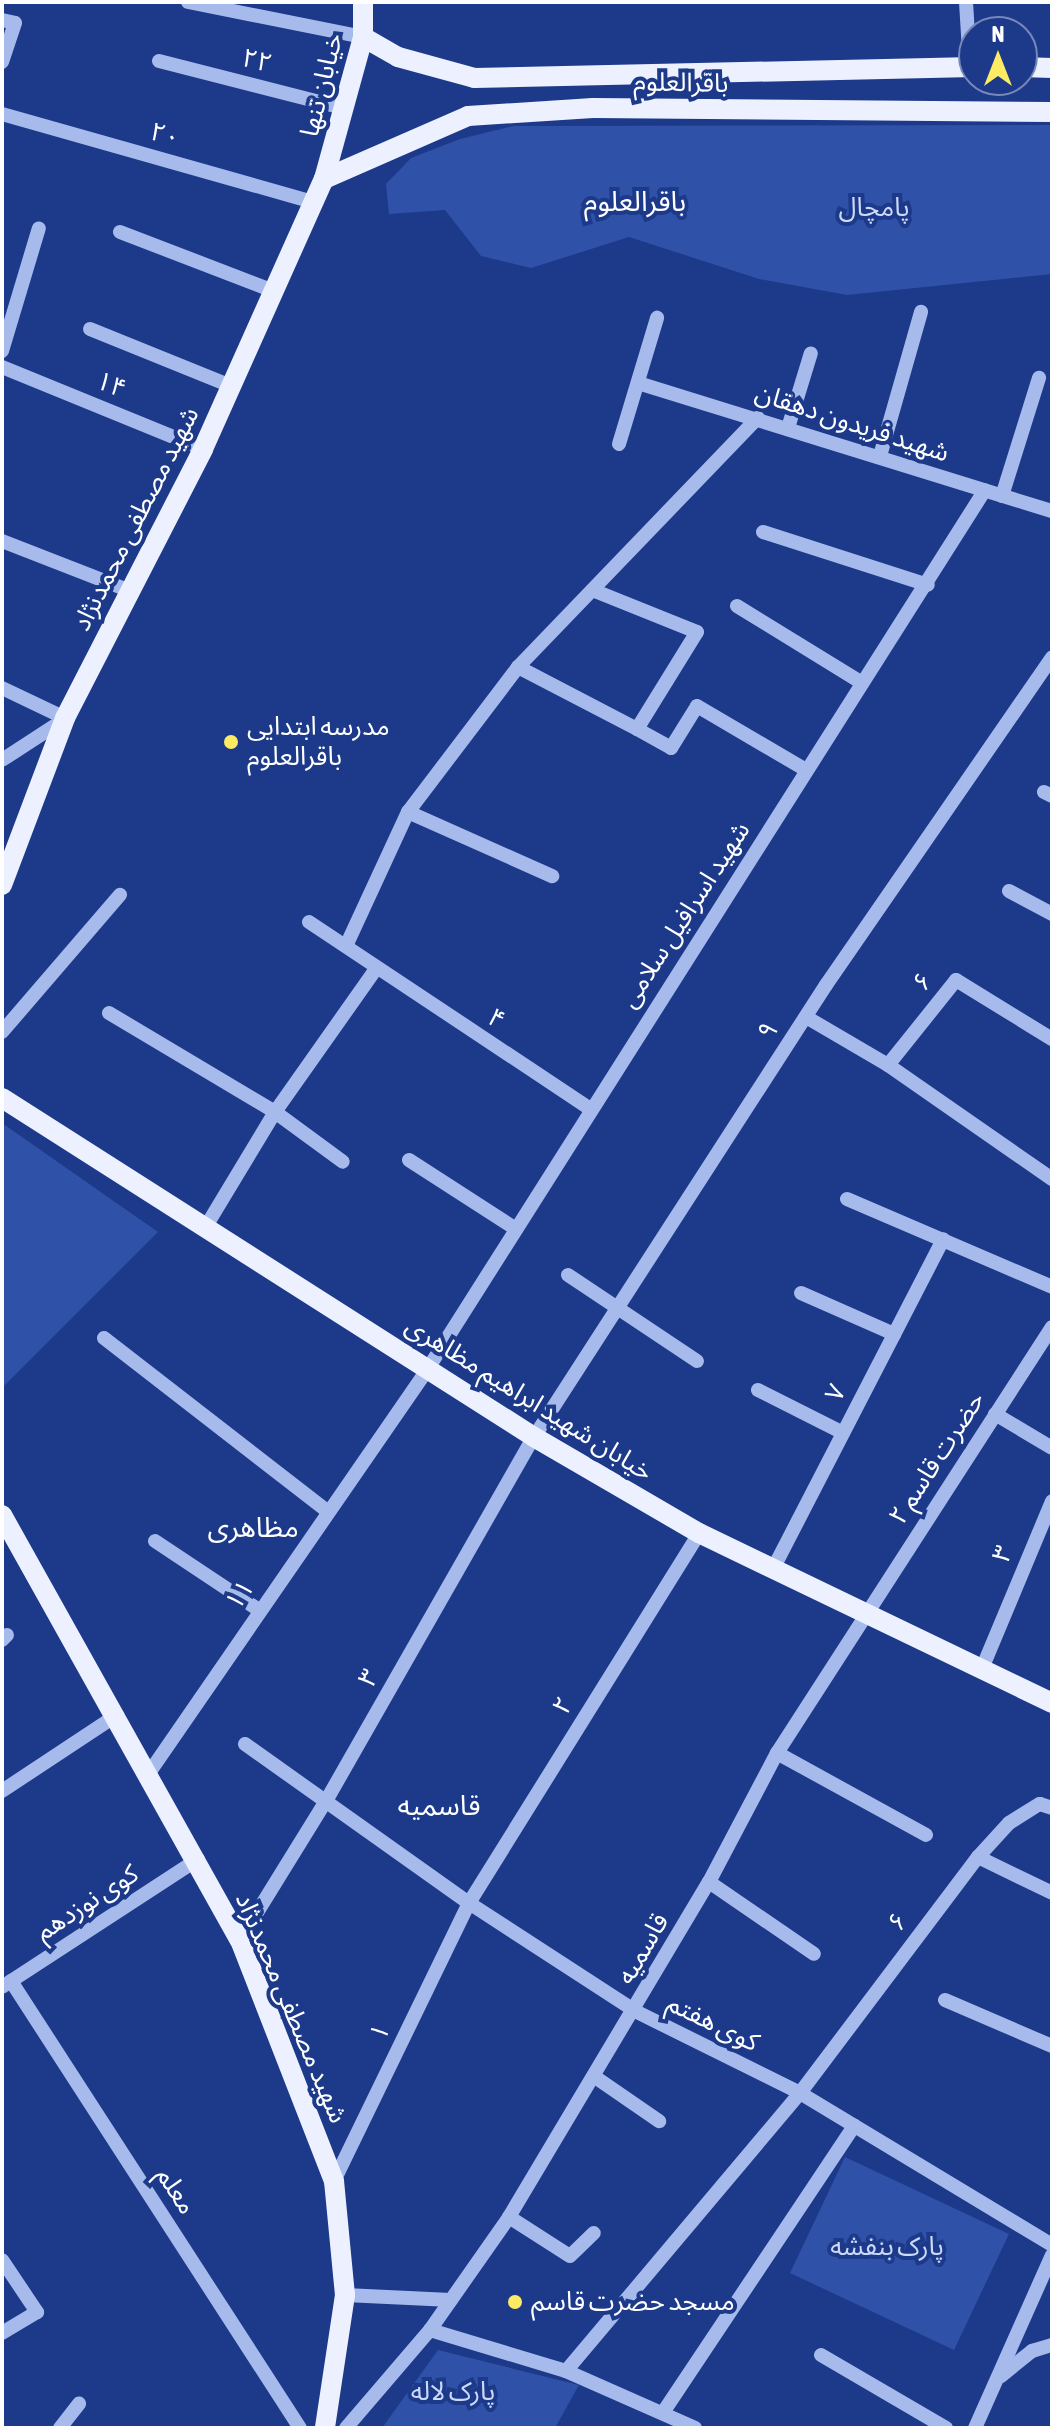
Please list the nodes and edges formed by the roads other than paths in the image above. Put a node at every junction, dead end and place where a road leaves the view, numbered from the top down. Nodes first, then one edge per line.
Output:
1 (188, 2) edge
2 (363, 2) edge
3 (2, 20) edge
4 (363, 37) junction
5 (159, 61) dead end
6 (2, 62) edge
7 (958, 67) edge
8 (344, 108) junction
9 (1052, 112) edge
10 (2, 114) edge
11 (324, 179) junction
12 (314, 202) junction
13 (39, 228) dead end
14 (120, 232) dead end
15 (274, 291) junction
16 (921, 312) dead end
17 (657, 318) dead end
18 (90, 329) dead end
19 (2, 351) edge
20 (811, 353) dead end
21 (2, 367) edge
22 (1039, 378) dead end
23 (638, 383) junction
24 (231, 386) junction
25 (758, 418) junction
26 (788, 428) junction
27 (619, 444) dead end
28 (203, 449) junction
29 (880, 456) junction
30 (985, 490) junction
31 (1002, 496) junction
32 (1052, 511) edge
33 (763, 532) dead end
34 (2, 541) edge
35 (928, 585) junction
36 (130, 591) junction
37 (595, 591) junction
38 (737, 606) dead end
39 (1052, 657) edge
40 (518, 667) junction
41 (862, 683) junction
42 (2, 688) edge
43 (65, 718) junction
44 (637, 729) junction
45 (2, 760) edge
46 (806, 770) junction
47 (408, 812) junction
48 (552, 876) dead end
49 (2, 885) edge
50 (1009, 891) dead end
51 (120, 895) dead end
52 (1052, 914) edge
53 (309, 922) dead end
54 (346, 946) junction
55 (376, 969) junction
56 (109, 1013) dead end
57 (806, 1017) junction
58 (2, 1032) edge
59 (1052, 1039) edge
60 (888, 1065) junction
61 (2, 1098) edge
62 (590, 1109) junction
63 (275, 1112) junction
64 (409, 1160) dead end
65 (343, 1162) dead end
66 (1052, 1179) edge
67 (847, 1199) dead end
68 (205, 1228) junction
69 (516, 1229) junction
70 (943, 1239) junction
71 (568, 1275) dead end
72 (1052, 1287) edge
73 (801, 1293) dead end
74 (618, 1308) junction
75 (1052, 1327) edge
76 (894, 1334) junction
77 (104, 1338) dead end
78 (697, 1361) dead end
79 (429, 1367) junction
80 (758, 1390) dead end
81 (995, 1414) junction
82 (843, 1433) junction
83 (534, 1437) junction
84 (1052, 1448) edge
85 (1052, 1501) edge
86 (327, 1511) junction
87 (2, 1515) edge
88 (699, 1533) junction
89 (155, 1541) dead end
90 (773, 1569) junction
91 (259, 1610) junction
92 (863, 1614) junction
93 (981, 1671) junction
94 (1052, 1703) edge
95 (117, 1715) junction
96 (245, 1744) dead end
97 (777, 1753) junction
98 (149, 1773) junction
99 (2, 1791) edge
100 (326, 1801) junction
101 (1052, 1808) edge
102 (926, 1835) dead end
103 (978, 1857) junction
104 (198, 1859) junction
105 (709, 1882) junction
106 (1052, 1893) edge
107 (469, 1903) junction
108 (240, 1940) junction
109 (814, 1954) dead end
110 (7, 1984) edge
111 (945, 2000) dead end
112 (635, 2011) junction
113 (1052, 2046) edge
114 (595, 2077) junction
115 (800, 2093) junction
116 (659, 2121) dead end
117 (854, 2126) junction
118 (334, 2181) junction
119 (509, 2217) junction
120 (594, 2233) dead end
121 (1052, 2245) edge
122 (1052, 2255) edge
123 (2, 2260) edge
124 (345, 2295) junction
125 (451, 2300) junction
126 (430, 2330) junction
127 (2, 2333) edge
128 (1052, 2345) edge
129 (821, 2355) dead end
130 (566, 2371) junction
131 (998, 2379) junction
132 (79, 2404) dead end
133 (664, 2411) junction
134 (60, 2428) edge
135 (300, 2428) edge
136 (325, 2428) edge
137 (346, 2428) edge
138 (695, 2428) edge
139 (946, 2428) edge
140 (975, 2428) edge

1 - 4 street
2 - 4 main road, خیابان تنها
3 - 6 street
4 - 7 main road, باقرالعلوم
4 - 8 main road, خیابان تنها
5 - 8 street, ۲۲
8 - 11 main road, خیابان تنها
9 - 11 main road, باقرالعلوم
10 - 12 street, ۲۰
11 - 12 main road, شهید مصطفی محمدنژاد
12 - 15 main road, شهید مصطفی محمدنژاد
13 - 19 street
14 - 15 street
15 - 24 main road, شهید مصطفی محمدنژاد
16 - 29 street
17 - 23 street
18 - 24 street
20 - 26 street
21 - 28 street, ۱۴
22 - 31 street
23 - 25 street, شهید فریدون دهقان
23 - 27 street
24 - 28 main road, شهید مصطفی محمدنژاد
25 - 26 street, شهید فریدون دهقان
25 - 37 street
26 - 29 street, شهید فریدون دهقان
28 - 36 main road, شهید مصطفی محمدنژاد
29 - 30 street, شهید فریدون دهقان
30 - 31 street, شهید فریدون دهقان
30 - 35 street, شهید اسرافیل سلامی
31 - 32 street, شهید فریدون دهقان
33 - 35 street
34 - 36 street
35 - 41 street, شهید اسرافیل سلامی
36 - 43 main road, شهید مصطفی محمدنژاد
37 - 40 street
37 - 44 street
38 - 41 street
39 - 57 street, ۹
40 - 44 street
40 - 47 street
41 - 46 street, شهید اسرافیل سلامی
42 - 43 street
43 - 45 street
43 - 49 main road, شهید مصطفی محمدنژاد
44 - 46 street
46 - 62 street, شهید اسرافیل سلامی
47 - 48 street
47 - 54 street
50 - 52 street
51 - 58 street
53 - 54 street, ۴
54 - 55 street, ۴
55 - 62 street, ۴
55 - 63 street
56 - 63 street
57 - 60 street
57 - 74 street, ۹
59 - 60 street, ۶
60 - 66 street
61 - 68 main road, خیابان شهید ابراهیم مظاهری
62 - 69 street, شهید اسرافیل سلامی
63 - 65 street
63 - 68 street
64 - 69 street
67 - 70 street
68 - 79 main road, خیابان شهید ابراهیم مظاهری
69 - 79 street, شهید اسرافیل سلامی
70 - 72 street
70 - 76 street, ۷
71 - 74 street
73 - 76 street
74 - 78 street
74 - 83 street, ۹
75 - 81 street, ۲ حضرت قاسم
76 - 82 street, ۷
77 - 86 street
79 - 83 main road, خیابان شهید ابراهیم مظاهری
79 - 86 street, ۱۱
80 - 82 street
81 - 84 street
81 - 92 street, ۲ حضرت قاسم
82 - 90 street, ۷
83 - 88 main road, خیابان شهید ابراهیم مظاهری
83 - 100 street, ۳
85 - 93 street, ۳
86 - 91 street, ۱۱
87 - 95 main road, شهید مصطفی محمدنژاد
88 - 90 main road, خیابان شهید ابراهیم مظاهری
88 - 107 street, ۲
89 - 91 street
90 - 92 main road, خیابان شهید ابراهیم مظاهری
91 - 98 street, ۱۱
92 - 93 main road, خیابان شهید ابراهیم مظاهری
92 - 97 street, قاسمیه
93 - 94 main road, خیابان شهید ابراهیم مظاهری
95 - 98 main road, شهید مصطفی محمدنژاد
95 - 99 street
96 - 100 street, کوی هفتم
97 - 102 street
97 - 105 street, قاسمیه
98 - 104 main road, شهید مصطفی محمدنژاد
100 - 107 street, کوی هفتم
100 - 108 street, ۳
101 - 103 street, ۶
103 - 106 street
103 - 115 street, ۶
104 - 108 main road, شهید مصطفی محمدنژاد
104 - 110 street, کوی نوزدهم
105 - 109 street
105 - 112 street, قاسمیه
107 - 112 street, کوی هفتم
107 - 118 street, ۱
108 - 118 main road, شهید مصطفی محمدنژاد
110 - 135 street, معلم
111 - 113 street
112 - 114 street, قاسمیه
112 - 115 street, کوی هفتم
114 - 116 street
114 - 119 street, قاسمیه
115 - 117 street, کوی هفتم
115 - 130 street, ۶
117 - 121 street, کوی هفتم
117 - 133 street
118 - 124 main road, شهید مصطفی محمدنژاد
119 - 120 street
119 - 125 street, قاسمیه
122 - 131 street
123 - 127 street
124 - 125 street
124 - 136 main road, شهید مصطفی محمدنژاد
125 - 126 street, قاسمیه
126 - 130 street
126 - 137 street, قاسمیه
128 - 131 street
129 - 139 street
130 - 133 street
131 - 140 street
132 - 134 street
133 - 138 street

